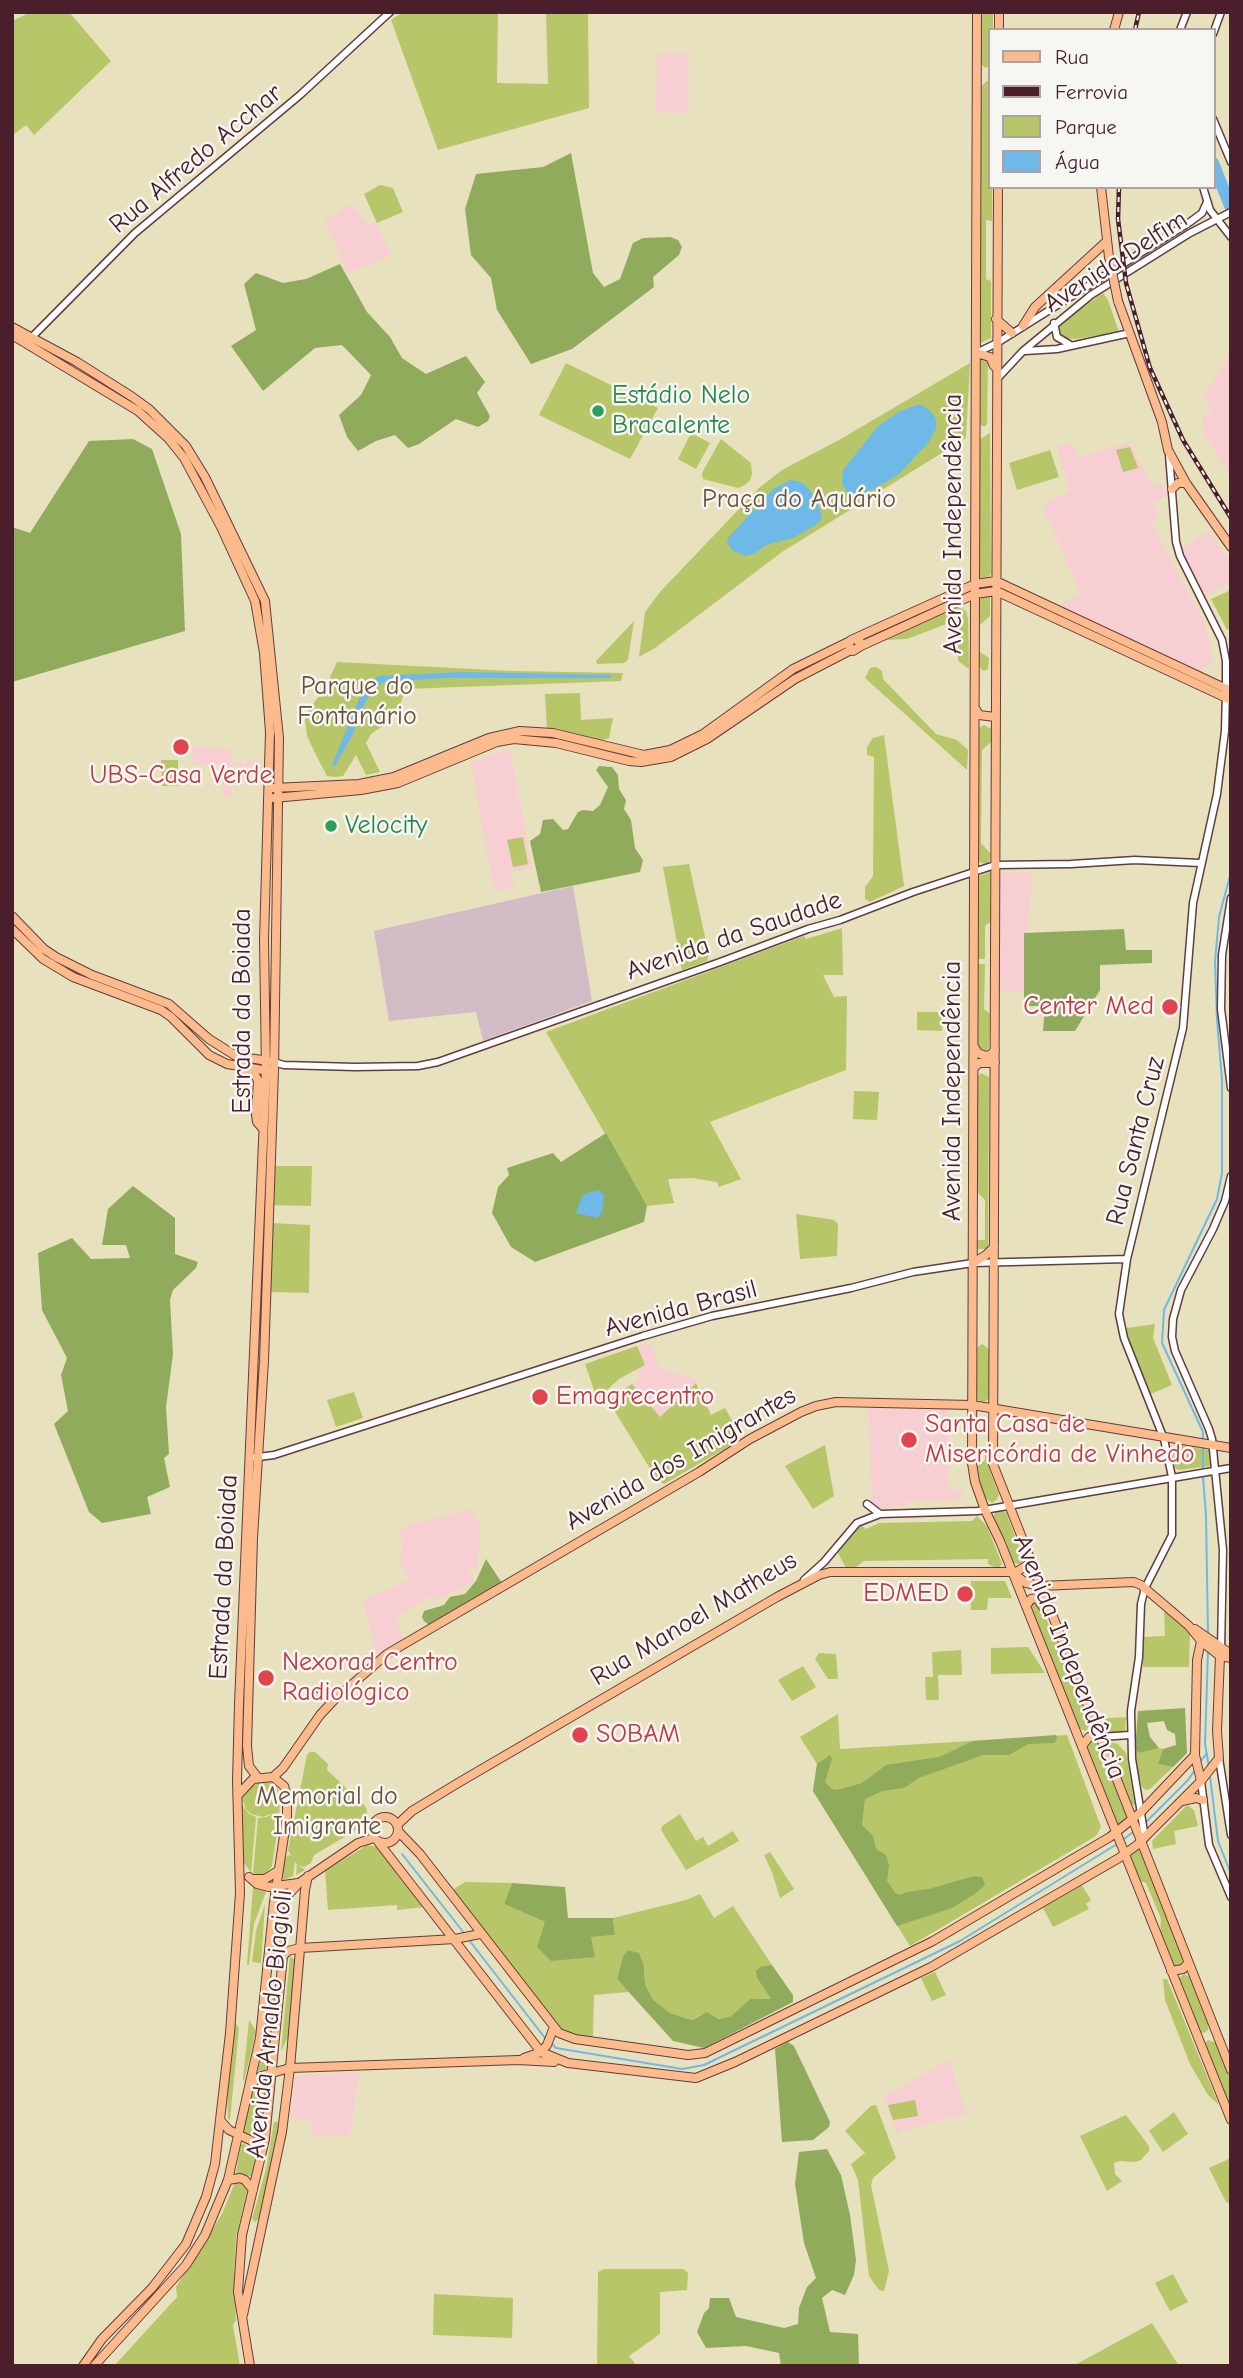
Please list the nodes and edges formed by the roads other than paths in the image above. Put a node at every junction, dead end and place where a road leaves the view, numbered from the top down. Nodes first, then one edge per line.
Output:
1 (390, 12) edge
2 (977, 12) edge
3 (1221, 12) edge
4 (1215, 28) edge
5 (1215, 124) edge
6 (1231, 162) edge
7 (998, 189) edge
8 (1101, 189) edge
9 (1204, 189) edge
10 (1208, 202) junction
11 (1227, 214) edge
12 (1216, 220) junction
13 (1231, 237) edge
14 (1107, 241) junction
15 (996, 319) junction
16 (1054, 323) junction
17 (1023, 326) junction
18 (12, 327) edge
19 (1012, 332) junction
20 (1130, 333) junction
21 (12, 335) edge
22 (29, 340) junction
23 (997, 343) junction
24 (1071, 345) junction
25 (1023, 351) junction
26 (975, 353) junction
27 (997, 379) junction
28 (1168, 450) junction
29 (1186, 483) junction
30 (1172, 489) junction
31 (1231, 547) edge
32 (996, 586) junction
33 (975, 589) junction
34 (1063, 617) junction
35 (1104, 631) junction
36 (1104, 641) junction
37 (854, 644) junction
38 (976, 679) junction
39 (995, 693) junction
40 (1228, 694) edge
41 (975, 708) junction
42 (995, 717) junction
43 (273, 788) junction
44 (273, 798) junction
45 (1200, 863) junction
46 (995, 865) junction
47 (975, 872) junction
48 (1231, 898) edge
49 (12, 916) edge
50 (12, 929) edge
51 (975, 1048) junction
52 (995, 1050) junction
53 (995, 1063) junction
54 (227, 1064) junction
55 (270, 1066) junction
56 (974, 1068) junction
57 (994, 1077) junction
58 (974, 1078) junction
59 (1231, 1088) edge
60 (263, 1129) junction
61 (1231, 1176) edge
62 (994, 1247) junction
63 (1127, 1259) junction
64 (994, 1262) junction
65 (973, 1263) junction
66 (972, 1405) junction
67 (993, 1408) junction
68 (1164, 1439) junction
69 (1210, 1444) junction
70 (1231, 1448) edge
71 (254, 1458) junction
72 (1231, 1468) edge
73 (1215, 1471) junction
74 (1172, 1477) junction
75 (867, 1504) dead end
76 (1009, 1504) junction
77 (985, 1510) junction
78 (880, 1514) junction
79 (1031, 1563) junction
80 (1012, 1572) junction
81 (797, 1586) junction
82 (1040, 1586) junction
83 (1145, 1588) junction
84 (1026, 1606) junction
85 (1189, 1626) junction
86 (1057, 1631) junction
87 (1201, 1641) junction
88 (1212, 1641) junction
89 (1221, 1652) junction
90 (1231, 1656) edge
91 (320, 1689) dead end
92 (339, 1695) junction
93 (1130, 1735) junction
94 (1100, 1737) junction
95 (1082, 1746) junction
96 (1195, 1755) junction
97 (1219, 1758) junction
98 (273, 1777) junction
99 (258, 1778) junction
100 (1200, 1781) junction
101 (238, 1795) junction
102 (1203, 1800) junction
103 (1179, 1802) junction
104 (1141, 1808) junction
105 (1131, 1816) junction
106 (398, 1828) junction
107 (1117, 1833) junction
108 (1231, 1835) edge
109 (377, 1840) junction
110 (1143, 1840) junction
111 (1125, 1853) junction
112 (240, 1860) junction
113 (278, 1871) junction
114 (308, 1876) junction
115 (249, 1877) junction
116 (299, 1883) junction
117 (276, 1887) junction
118 (1231, 1897) edge
119 (436, 1915) junction
120 (480, 1934) junction
121 (456, 1939) junction
122 (430, 1940) junction
123 (269, 1948) junction
124 (300, 1948) junction
125 (1188, 1963) junction
126 (1171, 1971) junction
127 (267, 1983) junction
128 (280, 1985) junction
129 (554, 2027) junction
130 (1216, 2034) junction
131 (292, 2050) junction
132 (1202, 2050) junction
133 (541, 2052) junction
134 (518, 2060) junction
135 (568, 2063) junction
136 (290, 2068) junction
137 (1231, 2070) edge
138 (276, 2072) junction
139 (250, 2085) junction
140 (268, 2113) junction
141 (284, 2114) junction
142 (220, 2120) junction
143 (1231, 2120) edge
144 (238, 2135) junction
145 (261, 2156) junction
146 (228, 2180) junction
147 (253, 2190) junction
148 (244, 2227) junction
149 (260, 2231) junction
150 (242, 2318) junction
151 (83, 2366) edge
152 (94, 2366) edge
153 (250, 2366) edge

1 - 22 street, Rua Alfredo Acchar
2 - 26 main road, Avenida Independência
3 - 4 street
5 - 6 street
7 - 15 main road, Avenida Independência
8 - 14 main road
9 - 10 street
10 - 12 street
10 - 17 street, Avenida Delfim
11 - 12 street, Avenida Delfim
12 - 13 street
12 - 16 street, Avenida Delfim
14 - 17 main road
14 - 20 main road, bridge
15 - 19 main road
15 - 23 main road, Avenida Independência
16 - 24 street
16 - 25 street, Avenida Delfim
17 - 19 street, Avenida Delfim
18 - 22 main road, Estrada da Boiada
19 - 23 street, Avenida Delfim
20 - 24 street
20 - 28 main road
21 - 22 main road, Estrada da Boiada
22 - 43 main road, Estrada da Boiada
23 - 26 street, Avenida Delfim
23 - 27 main road, Avenida Independência
24 - 25 street
25 - 27 street, Avenida Delfim
26 - 27 main road
26 - 33 main road, Avenida Independência
27 - 32 main road, Avenida Independência
28 - 29 main road
28 - 30 street, Rua Santa Cruz
29 - 30 main road
29 - 31 main road
30 - 40 street, Rua Santa Cruz
32 - 33 main road
32 - 34 main road
32 - 39 main road, Avenida Independência
33 - 37 main road
33 - 38 main road, Avenida Independência
34 - 35 main road
34 - 36 main road
35 - 36 main road
35 - 40 main road
36 - 40 main road
37 - 43 main road
37 - 44 main road
38 - 39 main road
38 - 41 main road, Avenida Independência
39 - 42 main road, Avenida Independência
40 - 45 street, Rua Santa Cruz
41 - 42 main road
41 - 47 main road, Avenida Independência
42 - 46 main road, Avenida Independência
43 - 44 main road, Estrada da Boiada
44 - 55 main road, Estrada da Boiada
45 - 46 street, Avenida da Saudade
45 - 63 street, Rua Santa Cruz
46 - 47 street, Avenida da Saudade
46 - 52 main road, Avenida Independência
47 - 51 main road, Avenida Independência
47 - 55 street, Avenida da Saudade
48 - 59 street
49 - 55 main road
50 - 54 main road
51 - 52 main road
51 - 56 main road, Avenida Independência
52 - 53 main road, Avenida Independência
53 - 56 main road
53 - 57 main road, Avenida Independência
54 - 55 main road
54 - 60 main road
55 - 60 main road, Estrada da Boiada
55 - 71 main road, Estrada da Boiada
56 - 58 main road, Avenida Independência
57 - 58 main road
57 - 62 main road, Avenida Independência
58 - 65 main road, Avenida Independência
60 - 71 main road, Estrada da Boiada
61 - 69 street
62 - 64 main road, Avenida Independência
62 - 65 main road
63 - 64 street, Avenida Brasil
63 - 68 street, Rua Santa Cruz
64 - 65 street, Avenida Brasil
64 - 67 main road, Avenida Independência
65 - 66 main road, Avenida Independência
65 - 71 street, Avenida Brasil
66 - 67 main road, Avenida dos Imigrantes
66 - 77 main road, Avenida Independência
66 - 92 main road, Avenida dos Imigrantes
67 - 68 main road, Avenida dos Imigrantes
67 - 76 main road, Avenida Independência
68 - 69 main road, Avenida dos Imigrantes
68 - 74 street, Rua Santa Cruz
69 - 70 main road, Avenida dos Imigrantes
69 - 73 street
71 - 99 main road, Estrada da Boiada
71 - 101 main road, Estrada da Boiada
72 - 73 street, Rua Manoel Matheus
73 - 74 street, Rua Manoel Matheus
73 - 89 street
74 - 76 street, Rua Manoel Matheus
74 - 83 street, Rua Santa Cruz
75 - 78 street
76 - 77 street, Rua Manoel Matheus
76 - 79 main road, Avenida Independência
77 - 78 street, Rua Manoel Matheus
77 - 80 main road, Avenida Independência
78 - 81 street, Rua Manoel Matheus
79 - 80 main road
79 - 82 main road, Avenida Independência
80 - 81 main road
80 - 82 main road
80 - 84 main road, Avenida Independência
81 - 106 main road, Rua Manoel Matheus
82 - 83 main road
82 - 86 main road, Avenida Independência
83 - 85 main road
83 - 93 street, Rua Santa Cruz
84 - 86 main road
84 - 95 main road, Avenida Independência
85 - 87 main road
85 - 88 main road
86 - 94 main road, Avenida Independência
87 - 88 main road
87 - 89 main road
87 - 96 main road
88 - 89 main road
89 - 90 main road
89 - 97 main road
91 - 92 main road
92 - 98 main road, Avenida dos Imigrantes
93 - 94 street
93 - 104 street, Rua Santa Cruz
94 - 95 main road
94 - 105 main road, Avenida Independência
95 - 107 main road, Avenida Independência
96 - 100 main road
96 - 104 main road
97 - 100 main road
97 - 108 street
98 - 99 main road
98 - 113 main road
99 - 101 main road
100 - 102 street
100 - 103 main road
101 - 112 main road, Estrada da Boiada
102 - 103 main road
102 - 118 street
103 - 110 main road
104 - 105 main road
104 - 110 street, Rua Santa Cruz
105 - 107 main road
105 - 110 main road, Avenida Independência
106 - 109 main road
106 - 109 main road
106 - 120 main road
107 - 111 main road, Avenida Independência
107 - 129 main road
109 - 114 main road
109 - 119 main road
110 - 111 main road
110 - 125 main road, Avenida Independência
111 - 126 main road, Avenida Independência
111 - 135 main road
112 - 115 main road
112 - 142 main road, Estrada da Boiada
113 - 115 main road
113 - 117 main road
114 - 116 main road
114 - 124 main road, Avenida Arnaldo Biagioli
115 - 117 main road
116 - 117 main road
116 - 123 main road
117 - 123 main road
119 - 121 main road
119 - 122 main road
120 - 121 main road
120 - 129 main road
121 - 122 main road
121 - 133 main road
122 - 124 main road
123 - 127 main road
124 - 128 main road, Avenida Arnaldo Biagioli
124 - 131 main road, Avenida Arnaldo Biagioli
125 - 126 main road
125 - 130 main road, Avenida Independência
126 - 132 main road, Avenida Independência
127 - 128 main road
127 - 139 main road
128 - 138 main road, Avenida Arnaldo Biagioli
129 - 133 main road
130 - 132 main road
130 - 137 main road, Avenida Independência
131 - 136 main road, Avenida Arnaldo Biagioli
131 - 138 main road
132 - 143 main road, Avenida Independência
133 - 134 main road
133 - 135 main road
134 - 135 main road
134 - 136 main road
136 - 138 main road
136 - 141 main road, Avenida Arnaldo Biagioli
138 - 139 main road
138 - 140 main road, Avenida Arnaldo Biagioli
139 - 144 main road
140 - 141 main road
140 - 145 main road, Avenida Arnaldo Biagioli
141 - 149 main road, Avenida Arnaldo Biagioli
142 - 144 main road
142 - 151 main road, Estrada da Boiada
144 - 145 main road
144 - 146 main road
145 - 147 main road, Avenida Arnaldo Biagioli
146 - 147 main road
146 - 152 main road
147 - 148 main road, Avenida Arnaldo Biagioli
148 - 149 main road
148 - 150 main road, Avenida Arnaldo Biagioli
149 - 150 main road, Avenida Arnaldo Biagioli
150 - 153 main road

